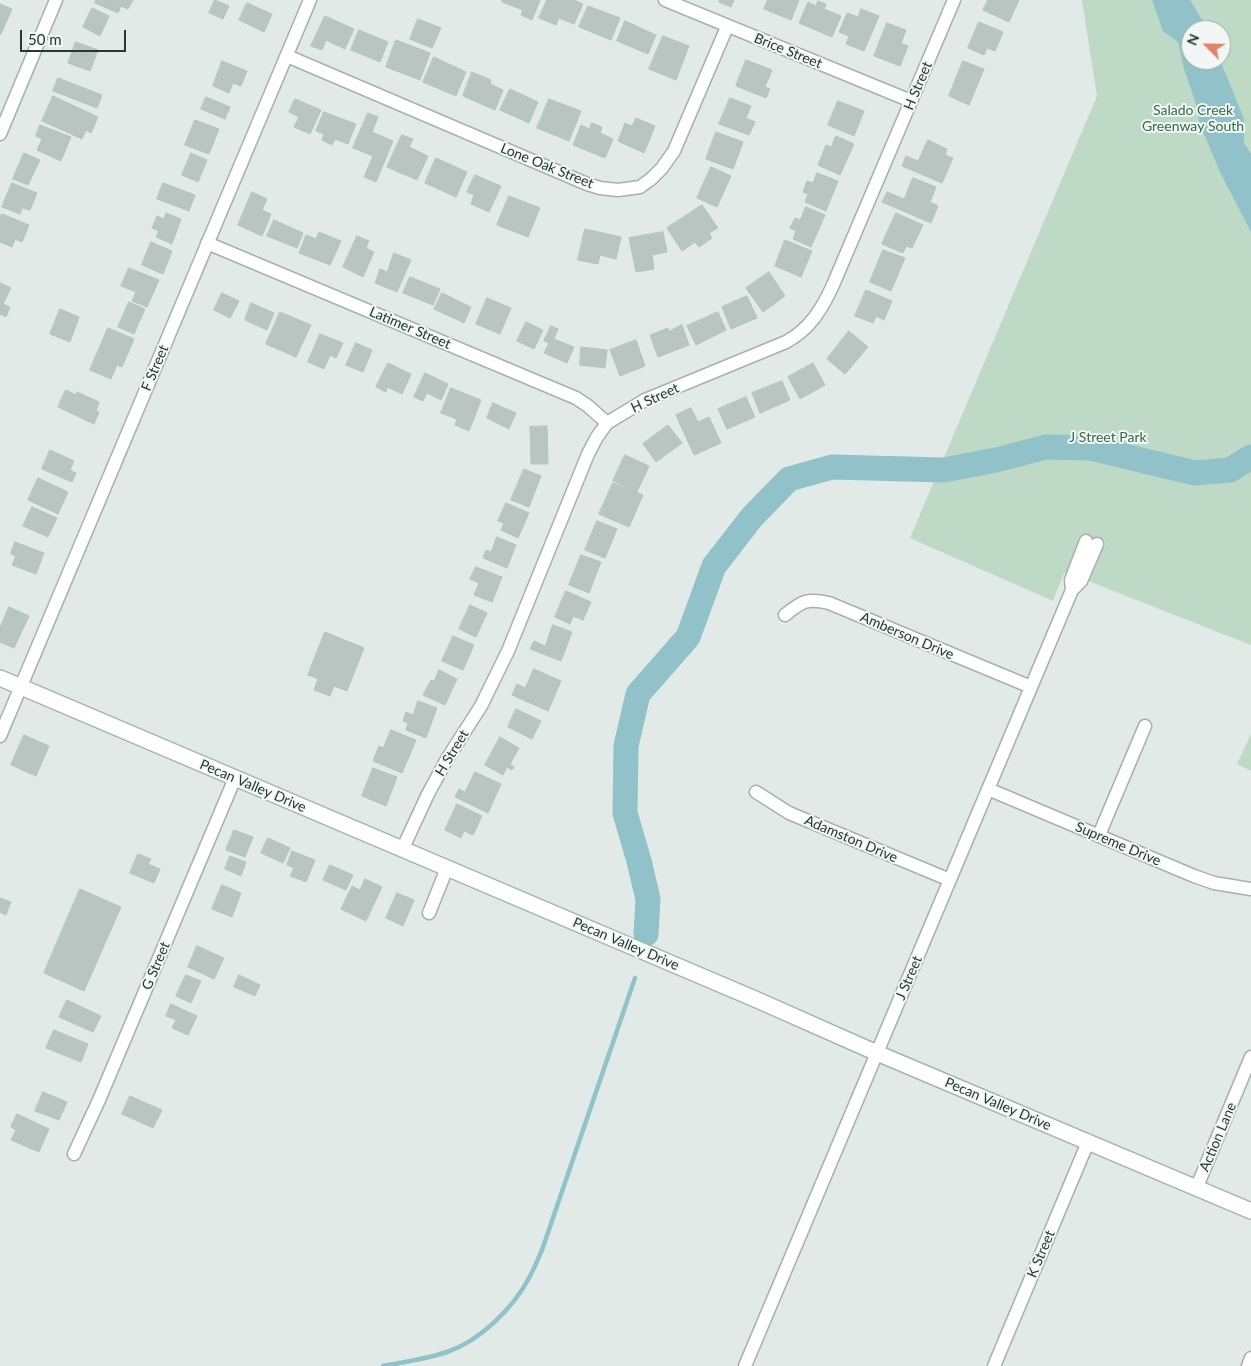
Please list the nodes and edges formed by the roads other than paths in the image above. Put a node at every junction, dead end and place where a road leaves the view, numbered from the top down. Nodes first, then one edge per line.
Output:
1 (56, 0) edge
2 (310, 0) edge
3 (665, 0) edge
4 (954, 0) edge
5 (728, 27) junction
6 (287, 56) junction
7 (911, 101) junction
8 (0, 134) edge
9 (207, 243) junction
10 (608, 423) junction
11 (1091, 543) dead end
12 (784, 615) dead end
13 (0, 678) edge
14 (21, 687) junction
15 (1032, 687) junction
16 (1146, 726) dead end
17 (0, 736) edge
18 (235, 778) junction
19 (988, 789) junction
20 (756, 792) dead end
21 (1099, 835) junction
22 (402, 850) junction
23 (447, 868) junction
24 (950, 880) junction
25 (1251, 889) edge
26 (429, 914) dead end
27 (877, 1053) junction
28 (1251, 1057) edge
29 (1088, 1142) junction
30 (74, 1154) dead end
31 (1196, 1189) junction
32 (1251, 1211) edge
33 (1251, 1358) edge
34 (745, 1366) edge
35 (994, 1366) edge
36 (1248, 1366) edge

1 - 8 street
2 - 6 street, F Street
3 - 5 street, Brice Street
4 - 7 street, H Street
5 - 6 street, Lone Oak Street
5 - 7 street, Brice Street
6 - 9 street, F Street
7 - 10 street, H Street
9 - 10 street, Latimer Street
9 - 14 street, F Street
10 - 22 street, H Street
11 - 15 street, J Street
12 - 15 street, Amberson Drive
13 - 14 main road, Pecan Valley Drive
14 - 17 street, F Street
14 - 18 main road, Pecan Valley Drive
15 - 19 street, J Street
16 - 21 street
18 - 22 main road, Pecan Valley Drive
18 - 30 street, G Street
19 - 21 street, Supreme Drive
19 - 24 street, J Street
20 - 24 street, Adamston Drive
21 - 25 street, Supreme Drive
22 - 23 main road, Pecan Valley Drive
23 - 26 street
23 - 27 main road, Pecan Valley Drive
24 - 27 street, J Street
27 - 29 main road, Pecan Valley Drive
27 - 34 street, J Street
28 - 31 street, Action Lane
29 - 31 main road, Pecan Valley Drive
29 - 35 street, K Street
31 - 32 main road, Pecan Valley Drive
33 - 36 street

